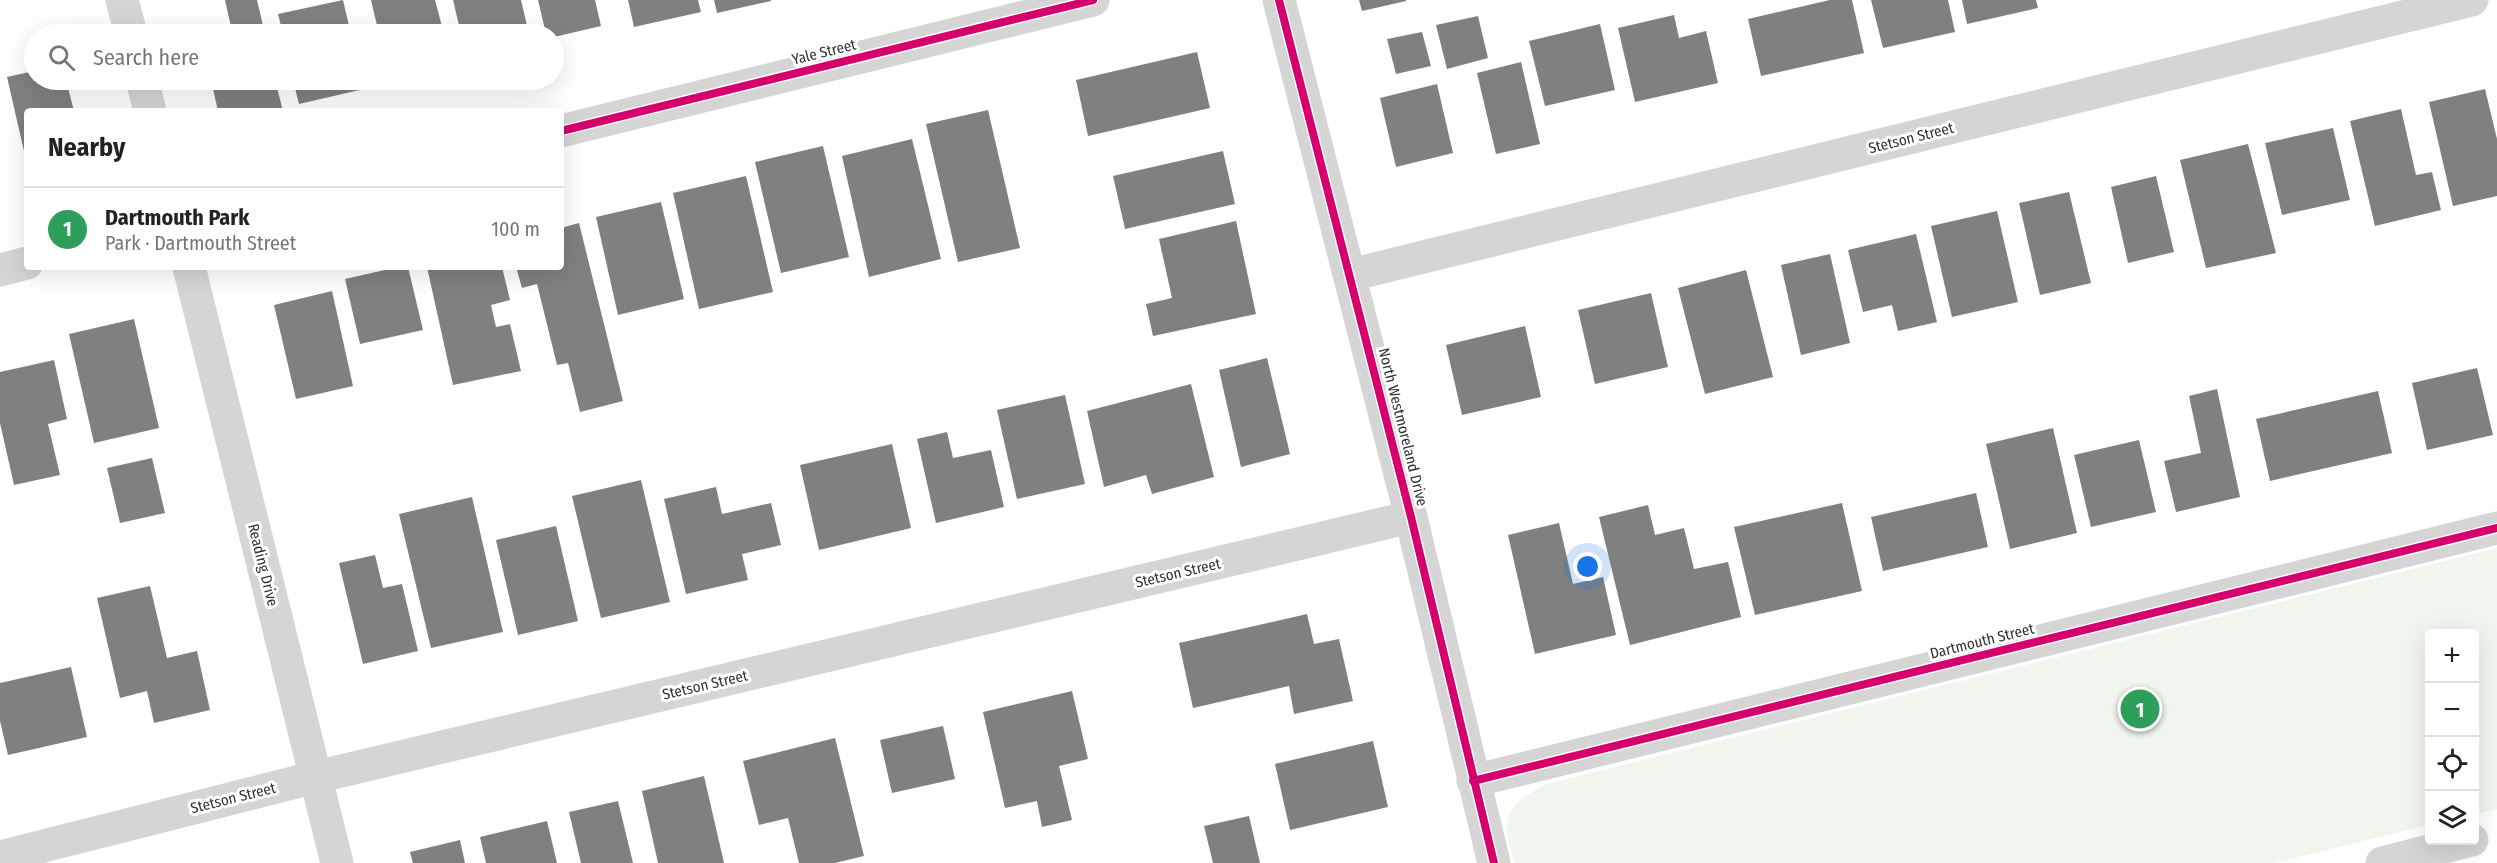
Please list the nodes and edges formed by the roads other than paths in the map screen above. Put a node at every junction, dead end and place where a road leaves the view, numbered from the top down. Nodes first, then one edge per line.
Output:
1 (122, 0) edge
2 (1093, 0) edge
3 (1279, 0) edge
4 (2472, 0) edge
5 (128, 24) edge
6 (145, 90) edge
7 (149, 108) edge
8 (564, 130) edge
9 (24, 264) edge
10 (0, 270) edge
11 (190, 270) edge
12 (1350, 275) junction
13 (1411, 517) junction
14 (2497, 528) edge
15 (315, 777) junction
16 (1473, 781) junction
17 (2497, 834) edge
18 (2479, 839) edge
19 (2454, 845) edge
20 (0, 856) edge
21 (337, 863) edge
22 (1494, 863) edge
23 (2382, 863) edge

1 - 5 street
2 - 8 street, Yale Street
3 - 12 street, North Westmoreland Drive
4 - 12 street, Stetson Street
6 - 7 street
9 - 10 street
11 - 15 street, Reading Drive
12 - 13 street, North Westmoreland Drive
13 - 15 street, Stetson Street
13 - 16 street, North Westmoreland Drive
14 - 16 street, Dartmouth Street
15 - 20 street, Stetson Street
15 - 21 street, Reading Drive
16 - 22 street, North Westmoreland Drive
17 - 18 street
19 - 23 street

